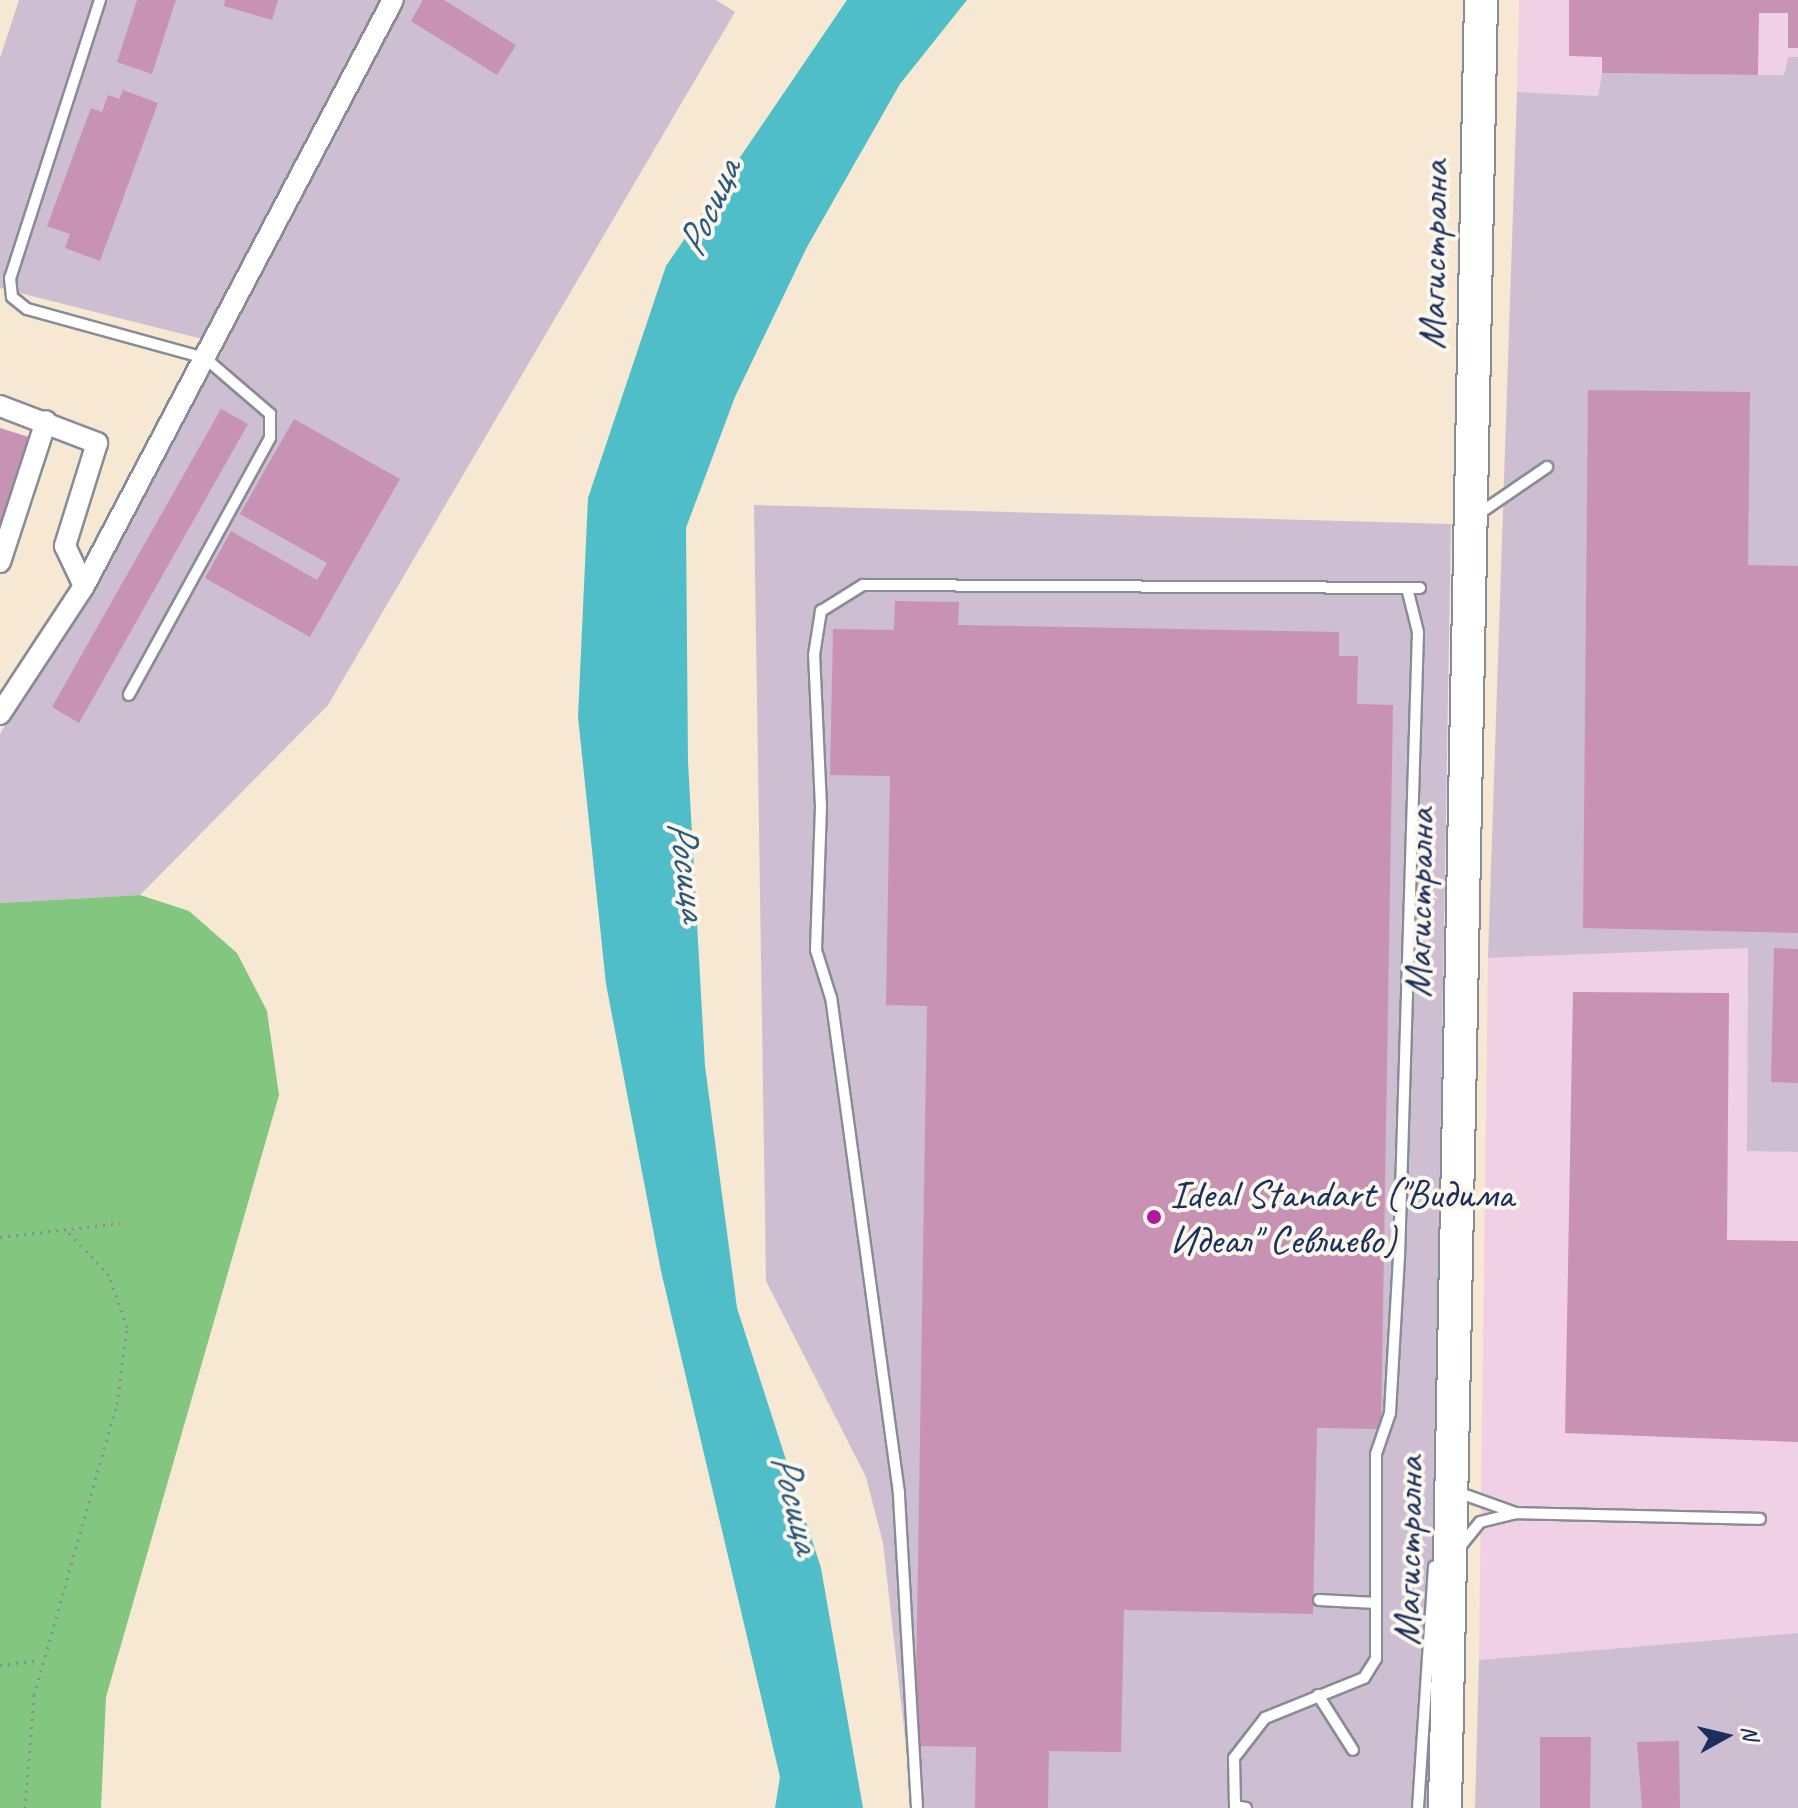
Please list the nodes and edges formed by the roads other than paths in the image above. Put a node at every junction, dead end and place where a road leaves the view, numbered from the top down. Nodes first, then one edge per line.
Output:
1 (100, 0) edge
2 (393, 0) edge
3 (1481, 0) edge
4 (205, 358) junction
5 (0, 406) edge
6 (46, 421) junction
7 (1547, 467) dead end
8 (1468, 520) junction
9 (0, 562) edge
10 (84, 586) junction
11 (1407, 588) junction
12 (1420, 588) dead end
13 (129, 695) dead end
14 (0, 714) edge
15 (1451, 1490) junction
16 (1516, 1513) junction
17 (1760, 1519) dead end
18 (1450, 1558) junction
19 (1319, 1600) dead end
20 (1376, 1603) junction
21 (1318, 1695) junction
22 (1353, 1750) dead end
23 (917, 1808) edge
24 (1246, 1808) edge
25 (1418, 1808) edge
26 (1445, 1808) edge

1 - 4 lane
2 - 4 street
3 - 8 main road, Магистрална
4 - 10 street
4 - 13 lane
5 - 6 street
6 - 9 street
6 - 10 street
7 - 8 lane
8 - 15 main road, Магистрална
10 - 14 street
11 - 12 lane
11 - 20 lane
11 - 23 lane
15 - 16 lane
15 - 18 main road, Магистрална
15 - 25 lane
16 - 17 lane
16 - 18 lane
18 - 26 main road, Магистрална
19 - 20 lane
20 - 21 lane
21 - 22 lane
21 - 24 lane

